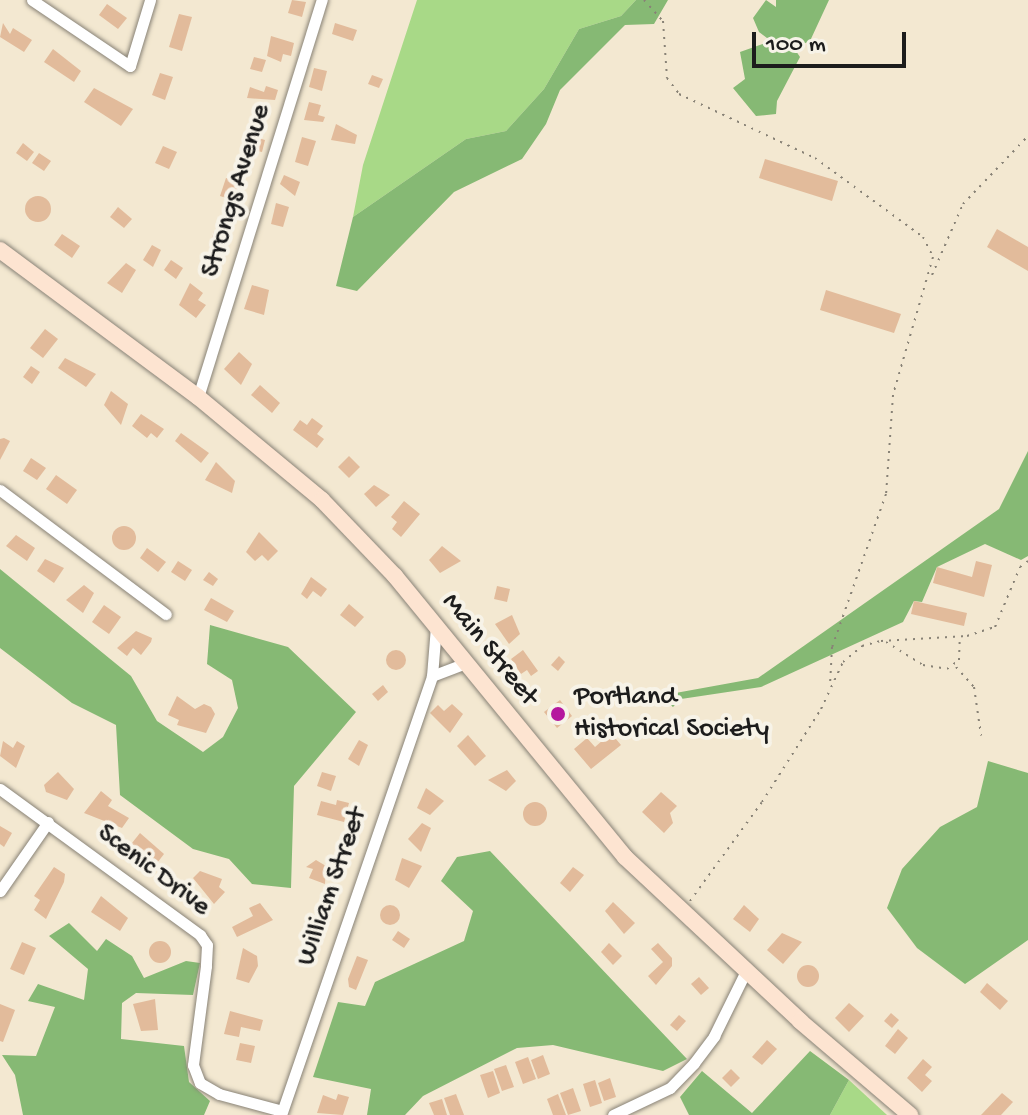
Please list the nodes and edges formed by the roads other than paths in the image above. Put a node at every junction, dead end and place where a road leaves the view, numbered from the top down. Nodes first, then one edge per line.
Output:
1 (32, 0) edge
2 (150, 0) edge
3 (322, 0) edge
4 (0, 250) edge
5 (198, 397) junction
6 (0, 490) edge
7 (166, 614) dead end
8 (436, 626) junction
9 (466, 663) junction
10 (432, 676) junction
11 (0, 789) edge
12 (48, 822) junction
13 (0, 891) edge
14 (746, 971) junction
15 (282, 1113) edge
16 (613, 1115) edge
17 (910, 1115) edge

1 - 2 street
3 - 5 street, Strongs Avenue
4 - 5 main road, Main Street
5 - 8 main road, Main Street
6 - 7 street
8 - 9 main road, Main Street
8 - 10 street, William Street
9 - 10 street
9 - 14 main road, Main Street
10 - 15 street, William Street
11 - 12 street, Scenic Drive
12 - 13 street
12 - 15 street, Scenic Drive
14 - 16 street
14 - 17 main road, Main Street

